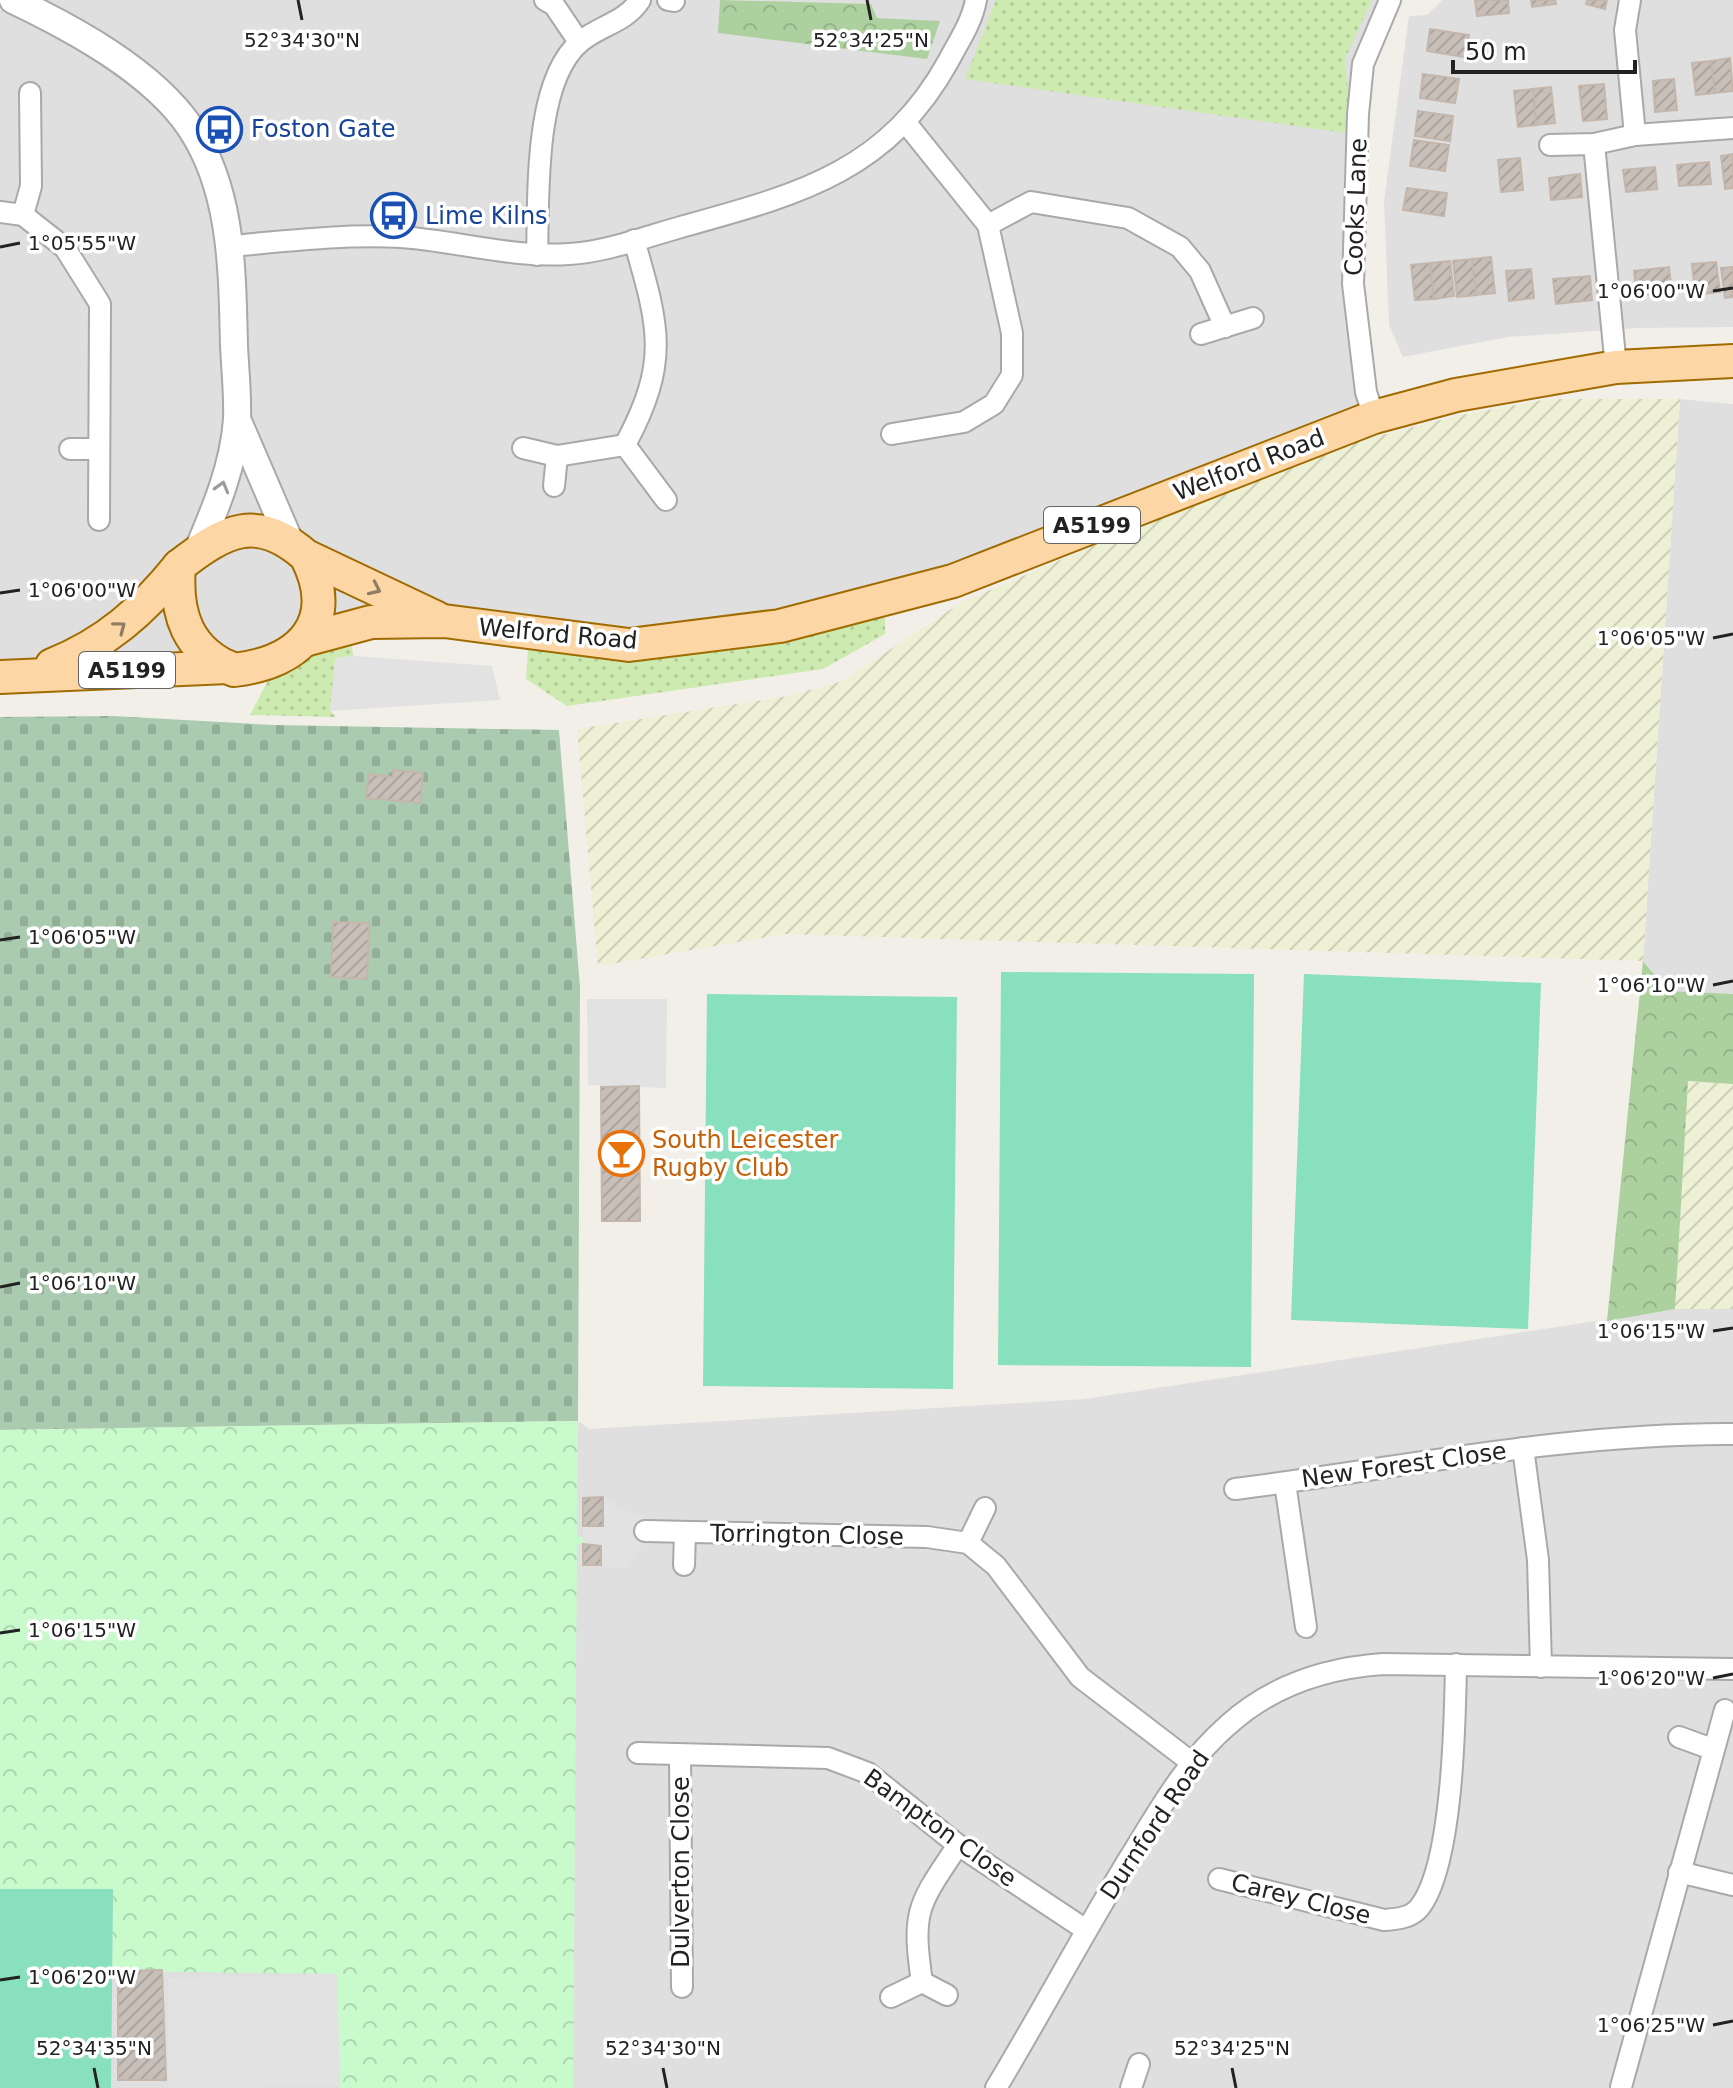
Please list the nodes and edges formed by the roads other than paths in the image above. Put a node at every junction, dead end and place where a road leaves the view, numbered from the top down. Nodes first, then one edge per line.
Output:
1 (13, 0) edge
2 (545, 0) edge
3 (640, 0) edge
4 (976, 0) edge
5 (1390, 0) edge
6 (1630, 0) edge
7 (579, 42) junction
8 (30, 93) dead end
9 (906, 123) junction
10 (1733, 128) edge
11 (1635, 135) junction
12 (1594, 144) junction
13 (1550, 145) dead end
14 (0, 212) edge
15 (23, 215) junction
16 (988, 225) junction
17 (634, 240) junction
18 (231, 246) junction
19 (537, 255) junction
20 (1253, 318) dead end
21 (1225, 327) junction
22 (1201, 334) dead end
23 (1733, 361) edge
24 (1616, 367) junction
25 (1374, 417) junction
26 (237, 419) junction
27 (892, 434) dead end
28 (625, 445) junction
29 (523, 448) dead end
30 (70, 449) dead end
31 (99, 449) junction
32 (557, 456) junction
33 (554, 486) dead end
34 (666, 500) dead end
35 (99, 520) dead end
36 (298, 549) junction
37 (188, 559) junction
38 (444, 621) junction
39 (308, 639) junction
40 (228, 667) junction
41 (13, 676) edge
42 (1733, 1434) edge
43 (1523, 1448) junction
44 (1285, 1483) junction
45 (1235, 1489) dead end
46 (985, 1508) dead end
47 (645, 1531) dead end
48 (685, 1533) junction
49 (968, 1543) junction
50 (684, 1565) dead end
51 (1306, 1627) dead end
52 (1456, 1664) junction
53 (1541, 1667) junction
54 (1733, 1669) edge
55 (1725, 1710) dead end
56 (1679, 1737) dead end
57 (1712, 1749) junction
58 (638, 1753) dead end
59 (680, 1756) junction
60 (1191, 1762) junction
61 (958, 1845) junction
62 (1679, 1872) junction
63 (1219, 1879) dead end
64 (1733, 1885) edge
65 (1086, 1930) junction
66 (922, 1982) junction
67 (682, 1987) dead end
68 (947, 1995) dead end
69 (891, 1997) dead end
70 (1139, 2064) dead end
71 (1621, 2087) edge
72 (996, 2088) edge
73 (1131, 2088) edge

1 - 18 street
2 - 7 street
3 - 7 street
4 - 9 street
5 - 25 street, Cooks Lane
6 - 11 street
7 - 19 street
8 - 15 street
9 - 16 street
9 - 17 street
10 - 11 street
11 - 12 street
12 - 13 street
12 - 24 street
14 - 15 street
15 - 31 street
16 - 21 street
16 - 27 street
17 - 19 street
17 - 28 street
18 - 19 street
18 - 26 street
20 - 21 street
21 - 22 street
23 - 24 main road, Welford Road / A5199
24 - 25 main road, Welford Road / A5199
25 - 38 main road, Welford Road / A5199
26 - 36 street
37 -> 26 street
28 - 32 street
28 - 34 street
29 - 32 street
30 - 31 street
31 - 35 street
32 - 33 street
36 - 37 main road
36 -> 38 main road, Welford Road / A5199
36 - 39 main road
37 - 40 main road
41 -> 37 main road, A5199
38 - 39 main road, Welford Road / A5199
39 - 40 main road
40 - 41 main road, A5199
42 - 43 street, New Forest Close
43 - 44 street, New Forest Close
43 - 53 street, New Forest Close
44 - 45 street, New Forest Close
44 - 51 street, New Forest Close
46 - 49 street
47 - 48 street, Torrington Close
48 - 49 street, Torrington Close
48 - 50 street
49 - 60 street
52 - 53 street, Durnford Road
52 - 60 street, Durnford Road
52 - 63 street, Carey Close
53 - 54 street, Durnford Road
55 - 57 street
56 - 57 street
57 - 62 street
58 - 59 street, Bampton Close
59 - 61 street, Bampton Close
59 - 67 street, Dulverton Close
60 - 65 street, Durnford Road
61 - 65 street, Bampton Close
61 - 66 street
62 - 64 street
62 - 71 street
65 - 72 street, Durnford Road
66 - 68 street
66 - 69 street
70 - 73 street

